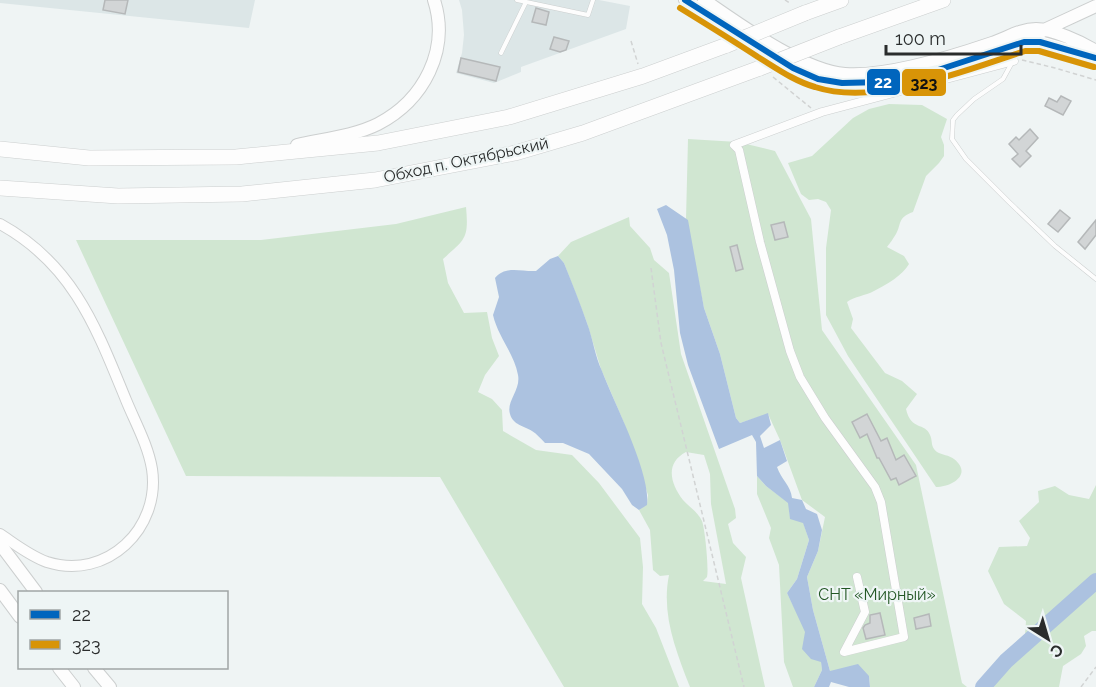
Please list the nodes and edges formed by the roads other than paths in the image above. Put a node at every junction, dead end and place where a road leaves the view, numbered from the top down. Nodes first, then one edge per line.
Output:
1 (434, 0) edge
2 (517, 0) edge
3 (593, 0) edge
4 (686, 0) edge
5 (704, 0) edge
6 (841, 0) edge
7 (943, 0) edge
8 (525, 2) junction
9 (1096, 6) edge
10 (1044, 30) junction
11 (1024, 42) junction
12 (1096, 51) edge
13 (501, 53) dead end
14 (1096, 58) edge
15 (1014, 61) junction
16 (0, 149) edge
17 (250, 156) junction
18 (0, 188) edge
19 (0, 224) edge
20 (1096, 279) edge
21 (0, 534) edge
22 (0, 544) edge
23 (857, 577) dead end
24 (0, 590) edge
25 (35, 591) edge
26 (18, 614) edge
27 (60, 669) edge
28 (95, 669) edge
29 (74, 687) edge
30 (110, 687) edge

1 - 17 main road
2 - 8 lane
3 - 8 lane
4 - 11 main road
5 - 10 main road
6 - 17 highway, Обход п. Октябрьский, bridge
7 - 18 highway, Обход п. Октябрьский, bridge
8 - 13 lane
9 - 10 main road
10 - 11 main road
10 - 12 main road
11 - 14 main road
11 - 15 lane
15 - 20 lane
15 - 23 street
16 - 17 highway, Обход п. Октябрьский
19 - 21 main road
22 - 25 main road
24 - 26 main road
27 - 29 main road
28 - 30 main road

